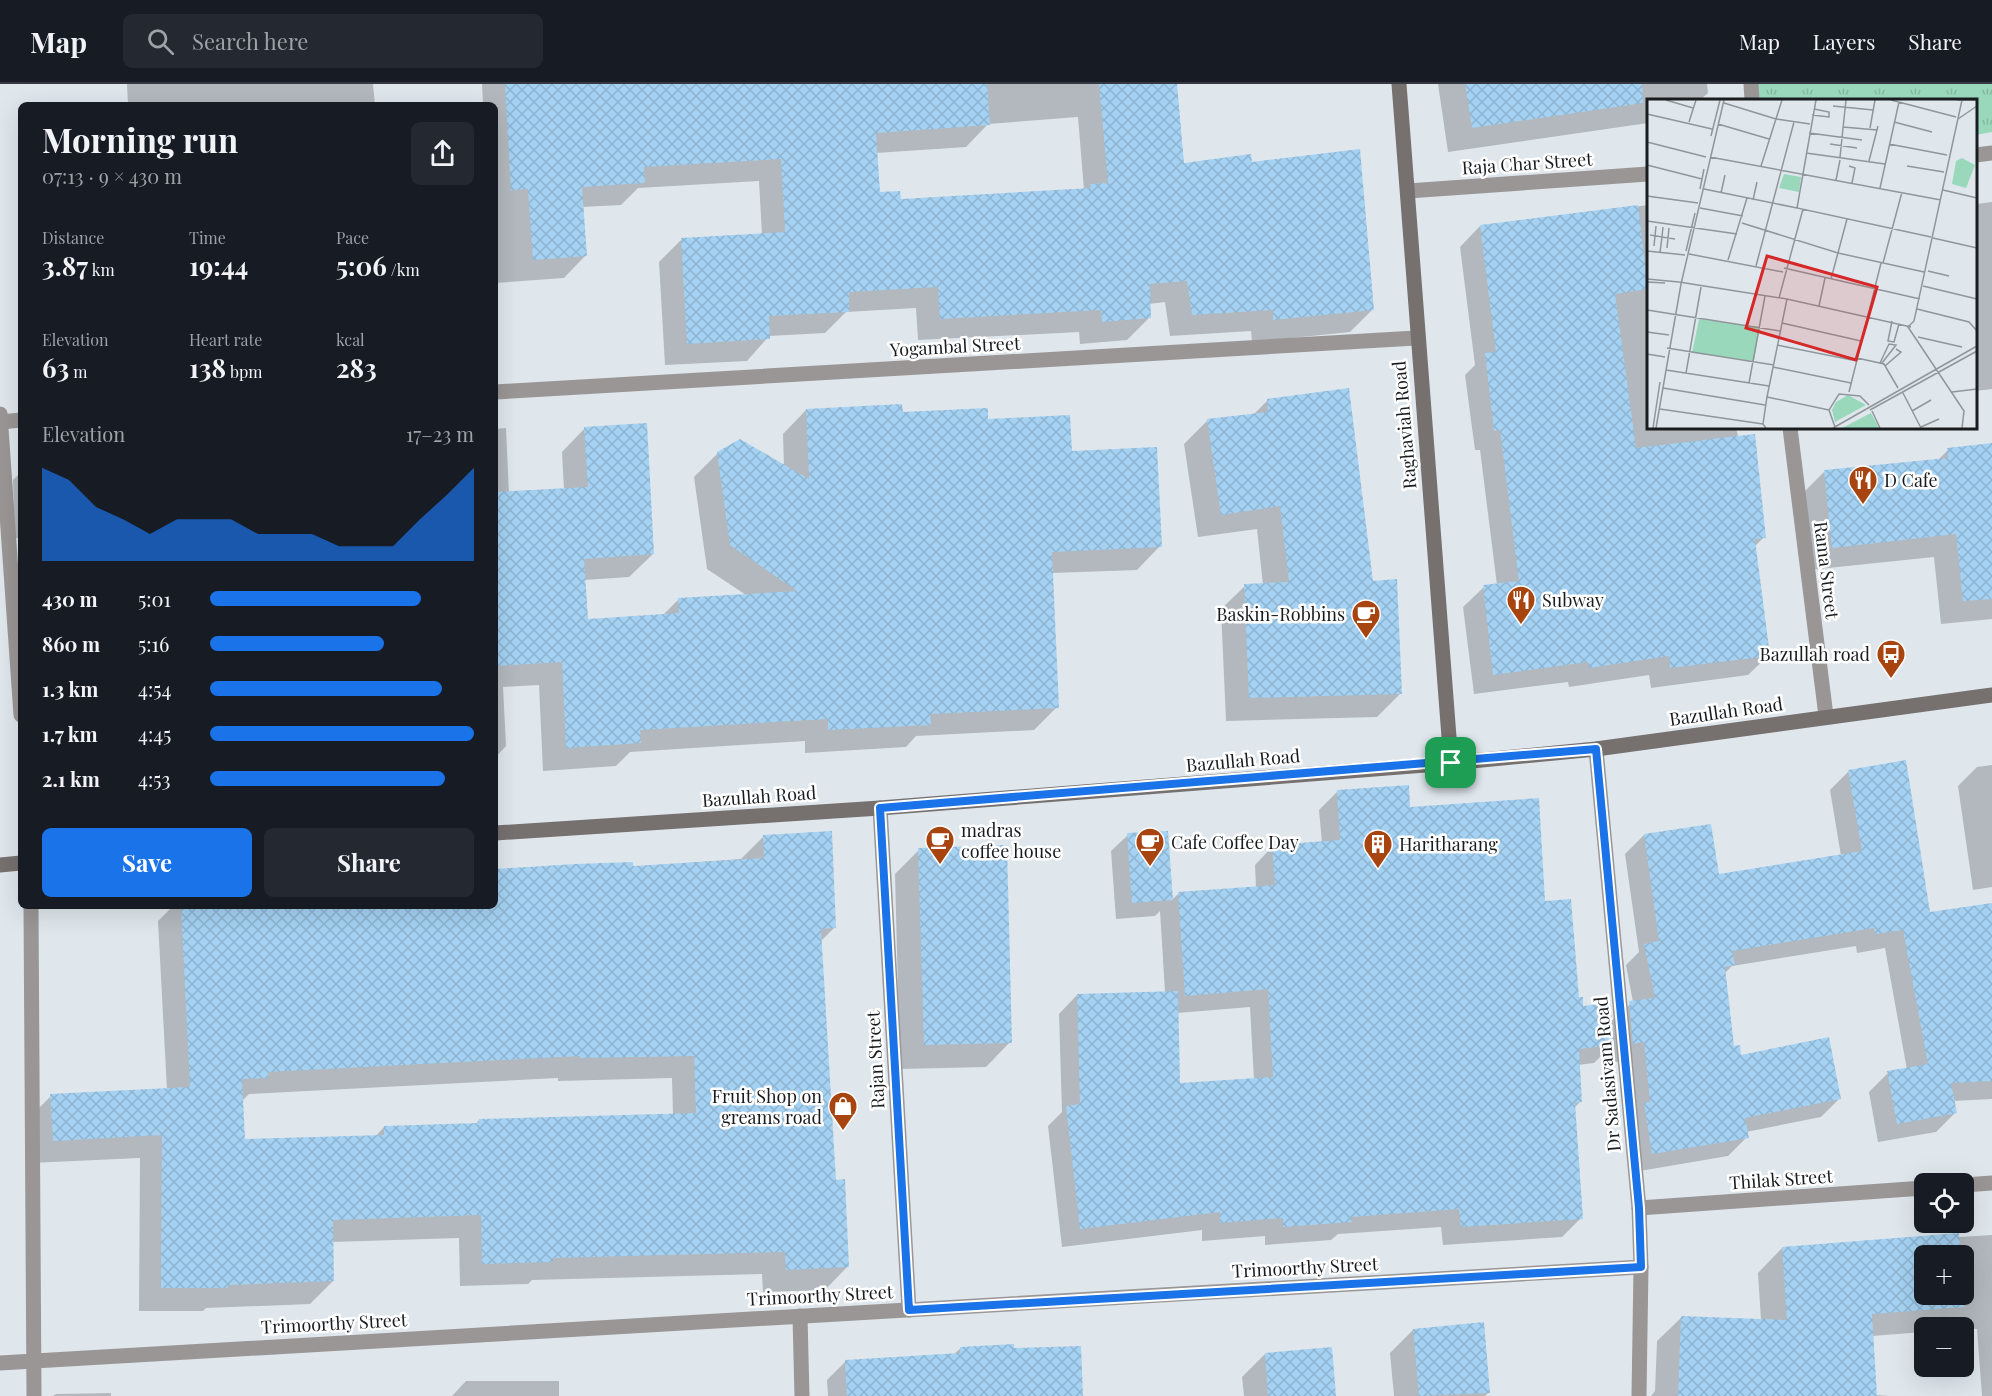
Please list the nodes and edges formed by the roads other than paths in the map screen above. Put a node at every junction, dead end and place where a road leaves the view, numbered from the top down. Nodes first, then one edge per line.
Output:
1 (1399, 84) edge
2 (1751, 84) edge
3 (1752, 99) edge
4 (1992, 153) edge
5 (1977, 155) edge
6 (1647, 174) edge
7 (1408, 191) junction
8 (1416, 338) junction
9 (498, 392) edge
10 (0, 414) edge
11 (18, 420) edge
12 (0, 422) edge
13 (1790, 429) edge
14 (18, 673) edge
15 (1992, 695) edge
16 (1826, 716) junction
17 (1596, 749) junction
18 (1451, 763) junction
19 (880, 808) junction
20 (498, 833) edge
21 (18, 863) edge
22 (0, 865) edge
23 (31, 909) edge
24 (1992, 1183) edge
25 (1974, 1184) edge
26 (1914, 1189) edge
27 (1639, 1208) junction
28 (1641, 1267) junction
29 (909, 1310) junction
30 (800, 1316) junction
31 (32, 1361) junction
32 (0, 1363) edge
33 (34, 1396) edge
34 (802, 1396) edge
35 (1639, 1396) edge

1 - 7 main road, Raghaviah Road
2 - 3 street
4 - 5 street
6 - 7 street, Raja Char Street
7 - 8 main road, Raghaviah Road
8 - 9 street, Yogambal Street
8 - 18 main road, Raghaviah Road
10 - 12 street
11 - 12 street
12 - 14 street
13 - 16 street, Rama Street
15 - 16 main road, Bazullah Road
16 - 17 main road, Bazullah Road
17 - 18 main road, Bazullah Road
17 - 27 street, Dr Sadasivam Road
18 - 19 main road, Bazullah Road
19 - 20 main road, Bazullah Road
19 - 29 street, Rajan Street
21 - 22 main road
23 - 31 street
24 - 25 street
26 - 27 street, Thilak Street
27 - 28 street, Dr Sadasivam Road
28 - 29 street, Trimoorthy Street
28 - 35 street, Dr Sadasivam Road
29 - 30 street, Trimoorthy Street
30 - 31 street, Trimoorthy Street
30 - 34 street
31 - 32 street, Trimoorthy Street
31 - 33 street

